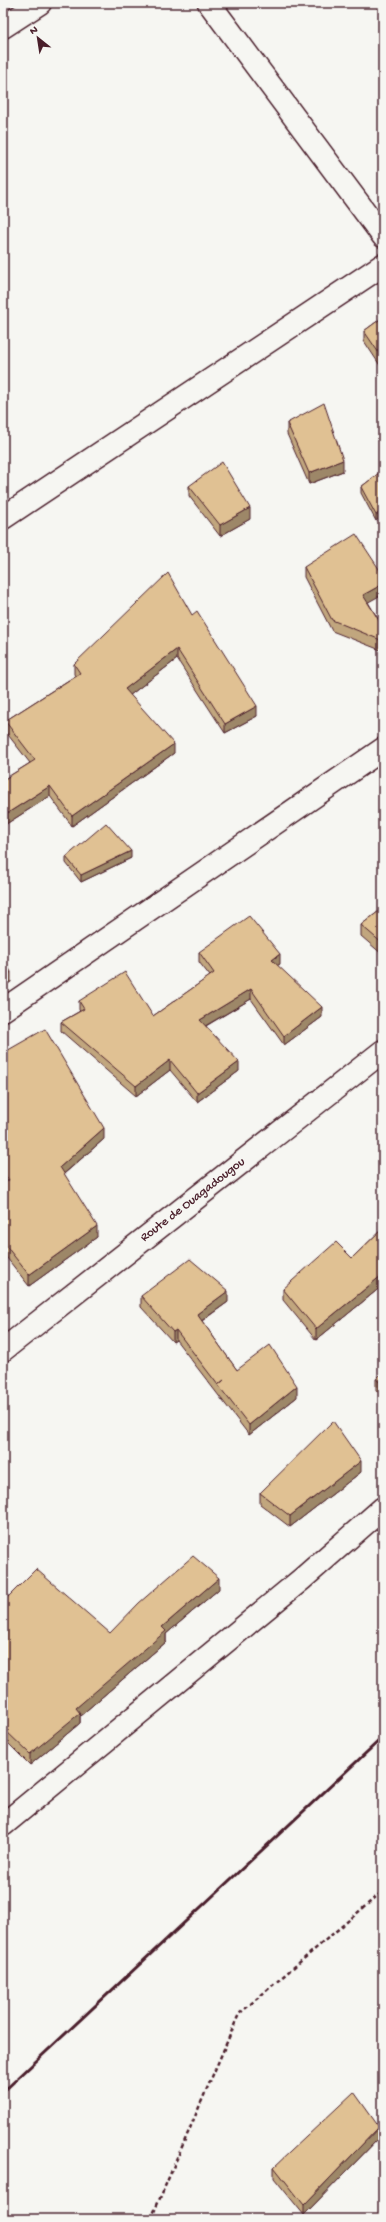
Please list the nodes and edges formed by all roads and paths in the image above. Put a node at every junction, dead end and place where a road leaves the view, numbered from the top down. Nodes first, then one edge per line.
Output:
1 (40, 3) edge
2 (209, 3) edge
3 (3, 27) edge
4 (383, 236) edge
5 (383, 265) edge
6 (3, 518) edge
7 (383, 749) edge
8 (3, 1010) edge
9 (383, 1051) edge
10 (3, 1350) edge
11 (383, 1508) edge
12 (3, 1825) edge
13 (383, 1891) edge
14 (151, 2219) edge

1 - 3 street
2 - 4 street
5 - 6 street
7 - 8 street
9 - 10 street, Route de Ouagadougou
11 - 12 street
13 - 14 path

